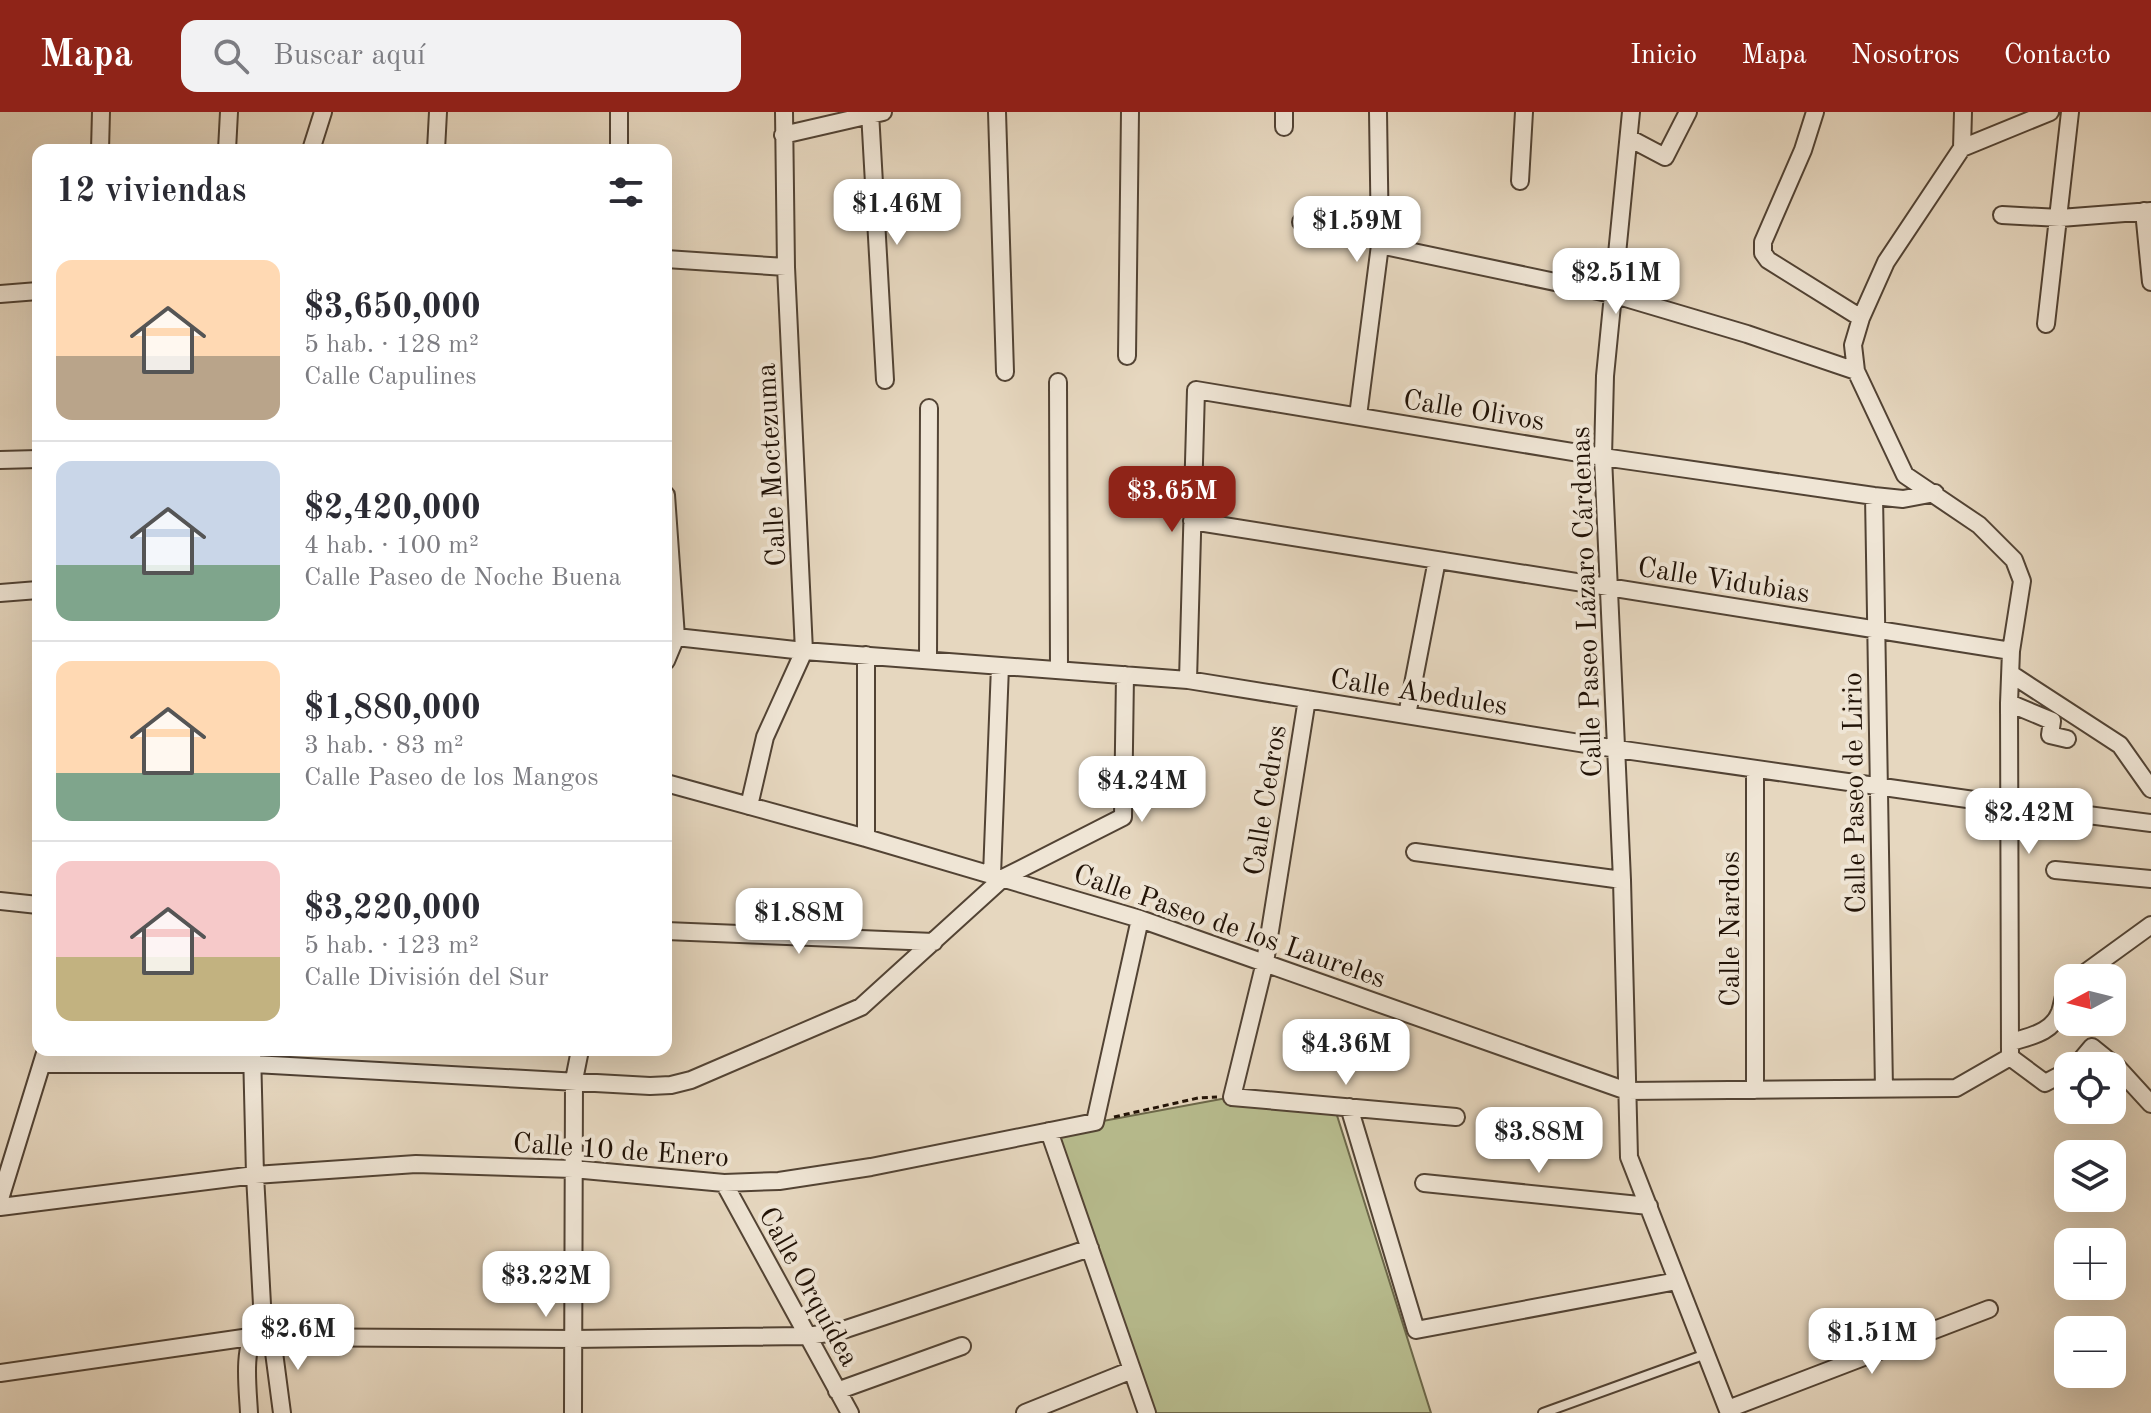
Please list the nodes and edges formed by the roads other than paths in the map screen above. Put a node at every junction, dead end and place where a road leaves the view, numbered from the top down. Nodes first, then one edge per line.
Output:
1 (101, 112) edge
2 (229, 112) edge
3 (323, 112) edge
4 (438, 112) edge
5 (619, 112) edge
6 (784, 112) edge
7 (997, 112) edge
8 (1130, 112) edge
9 (1378, 112) edge
10 (1524, 112) edge
11 (1631, 112) edge
12 (1688, 112) edge
13 (1815, 112) edge
14 (1963, 112) edge
15 (2050, 112) edge
16 (2070, 112) edge
17 (874, 113) edge
18 (783, 135) junction
19 (1629, 138) junction
20 (100, 144) edge
21 (227, 144) edge
22 (313, 144) edge
23 (436, 144) edge
24 (619, 144) edge
25 (1962, 148) junction
26 (1520, 181) dead end
27 (2148, 211) edge
28 (2002, 215) dead end
29 (2060, 218) junction
30 (1381, 221) junction
31 (1301, 222) dead end
32 (1380, 245) junction
33 (672, 259) edge
34 (786, 267) junction
35 (2151, 282) edge
36 (32, 291) edge
37 (0, 294) edge
38 (1612, 294) junction
39 (1861, 318) junction
40 (2046, 324) dead end
41 (1127, 356) dead end
42 (1856, 371) junction
43 (1005, 372) dead end
44 (885, 380) dead end
45 (1058, 382) dead end
46 (929, 408) dead end
47 (1358, 416) junction
48 (1603, 457) junction
49 (32, 459) edge
50 (0, 460) edge
51 (1935, 493) junction
52 (1874, 496) junction
53 (1192, 521) junction
54 (1437, 560) junction
55 (672, 580) edge
56 (1608, 587) junction
57 (32, 590) edge
58 (0, 593) edge
59 (1876, 630) junction
60 (676, 637) junction
61 (672, 647) edge
62 (804, 651) junction
63 (2011, 651) junction
64 (866, 655) junction
65 (928, 660) junction
66 (1000, 666) junction
67 (1059, 670) junction
68 (2011, 674) junction
69 (1125, 675) junction
70 (1188, 680) junction
71 (1307, 699) junction
72 (2009, 703) junction
73 (1407, 715) junction
74 (2067, 739) dead end
75 (1617, 749) junction
76 (1755, 769) junction
77 (672, 785) edge
78 (1879, 787) junction
79 (2151, 789) edge
80 (2009, 805) junction
81 (749, 806) junction
82 (2151, 823) edge
83 (866, 838) junction
84 (1415, 852) dead end
85 (2055, 870) dead end
86 (998, 876) junction
87 (2151, 879) edge
88 (1622, 880) junction
89 (0, 901) edge
90 (32, 904) edge
91 (1140, 919) junction
92 (2151, 925) edge
93 (672, 931) edge
94 (934, 942) junction
95 (1265, 962) junction
96 (2097, 964) edge
97 (2054, 1020) edge
98 (2011, 1049) junction
99 (579, 1056) edge
100 (44, 1057) edge
101 (252, 1057) edge
102 (2126, 1077) edge
103 (2054, 1078) edge
104 (574, 1080) junction
105 (1884, 1089) junction
106 (1755, 1090) junction
107 (1627, 1091) junction
108 (2151, 1104) edge
109 (1349, 1107) junction
110 (1456, 1117) dead end
111 (1049, 1131) junction
112 (573, 1169) junction
113 (255, 1175) junction
114 (724, 1183) junction
115 (1424, 1183) dead end
116 (0, 1199) edge
117 (1649, 1206) junction
118 (0, 1207) edge
119 (1090, 1248) junction
120 (1677, 1281) junction
121 (1989, 1309) dead end
122 (267, 1330) junction
123 (808, 1336) junction
124 (250, 1337) junction
125 (573, 1339) junction
126 (962, 1346) dead end
127 (1706, 1354) junction
128 (1132, 1370) junction
129 (0, 1373) edge
130 (837, 1391) junction
131 (1728, 1411) edge
132 (249, 1413) edge
133 (282, 1413) edge
134 (573, 1413) edge
135 (850, 1413) edge
136 (1025, 1413) edge
137 (1147, 1413) edge
138 (1543, 1413) edge

1 - 20 street
2 - 21 street
3 - 22 street
4 - 23 street
5 - 24 street
6 - 18 street, Calle Moctezuma
7 - 43 street
8 - 41 street
9 - 30 street
10 - 26 street
11 - 19 street, Calle Paseo Lázaro Cárdenas
12 - 19 street
13 - 39 street
14 - 25 street
15 - 25 street
16 - 29 street
17 - 18 street
17 - 44 street
18 - 34 street, Calle Moctezuma
19 - 38 street, Calle Paseo Lázaro Cárdenas
25 - 39 street
27 - 29 street
27 - 35 street
28 - 29 street
29 - 40 street
30 - 31 street
30 - 32 street
32 - 38 street
32 - 47 street
33 - 34 street
34 - 62 street, Calle Moctezuma
36 - 37 street
38 - 42 street
38 - 48 street, Calle Paseo Lázaro Cárdenas
39 - 42 street
42 - 51 street
45 - 67 street
46 - 65 street
47 - 48 street, Calle Olivos
47 - 53 street, Calle Olivos
48 - 52 street, Calle Olivos
48 - 56 street, Calle Paseo Lázaro Cárdenas
49 - 50 street
51 - 52 street, Calle Olivos
51 - 63 street
52 - 59 street, Calle Paseo de Lirio
53 - 54 street, Calle Vidubias
53 - 70 street
54 - 56 street, Calle Vidubias
54 - 73 street
55 - 60 street
56 - 59 street, Calle Vidubias
56 - 75 street, Calle Paseo Lázaro Cárdenas
57 - 58 street
59 - 63 street, Calle Vidubias
59 - 78 street, Calle Paseo de Lirio
60 - 61 street
60 - 62 street, Calle Abedules
62 - 64 street, Calle Abedules
62 - 81 street, Calle Moctezuma
63 - 68 street
64 - 65 street, Calle Abedules
64 - 83 street
65 - 66 street, Calle Abedules
66 - 67 street, Calle Abedules
66 - 86 street
67 - 69 street, Calle Abedules
68 - 72 street
68 - 79 street
69 - 70 street, Calle Abedules
69 - 86 street
70 - 71 street, Calle Abedules
71 - 73 street, Calle Abedules
71 - 95 street, Calle Cedros
72 - 74 street
72 - 80 street
73 - 75 street, Calle Abedules
75 - 76 street, Calle Abedules
75 - 88 street, Calle Paseo Lázaro Cárdenas
76 - 78 street, Calle Abedules
76 - 106 street, Calle Nardos
77 - 81 street, Calle Paseo de los Laureles
78 - 80 street, Calle Abedules
78 - 105 street, Calle Paseo de Lirio
80 - 82 street, Calle Abedules
80 - 98 street
81 - 83 street, Calle Paseo de los Laureles
83 - 86 street, Calle Paseo de los Laureles
84 - 88 street
85 - 87 street
86 - 91 street, Calle Paseo de los Laureles
86 - 94 street
88 - 107 street, Calle Paseo Lázaro Cárdenas
89 - 90 street
91 - 95 street, Calle Paseo de los Laureles
91 - 111 street, Calle 10 de Enero
92 - 96 street
93 - 94 street
94 - 104 street
95 - 107 street, Calle Paseo de los Laureles
95 - 109 street, Calle Cedros
97 - 98 street, Calle Paseo de los Laureles
98 - 103 street
98 - 105 street, Calle Paseo de los Laureles
99 - 104 street
100 - 101 street
100 - 116 street
101 - 104 street
101 - 113 street
102 - 108 street
104 - 112 street
105 - 106 street, Calle Paseo de los Laureles
106 - 107 street, Calle Paseo de los Laureles
107 - 117 street, Calle Paseo Lázaro Cárdenas
109 - 110 street
109 - 120 street
111 - 114 street, Calle 10 de Enero
111 - 119 street
112 - 113 street, Calle 10 de Enero
112 - 114 street, Calle 10 de Enero
112 - 125 street
113 - 118 street, Calle 10 de Enero
113 - 122 street
114 - 123 street, Calle Orquídea
115 - 117 street
117 - 120 street, Calle Paseo Lázaro Cárdenas
119 - 123 street
119 - 128 street
120 - 127 street, Calle Paseo Lázaro Cárdenas
121 - 131 street
122 - 124 street
122 - 125 street
122 - 133 street
123 - 125 street
123 - 130 street, Calle Orquídea
124 - 129 street
124 - 132 street
125 - 134 street
126 - 130 street
127 - 131 street, Calle Paseo Lázaro Cárdenas
127 - 138 lane
128 - 136 street
128 - 137 street
130 - 135 street, Calle Orquídea

